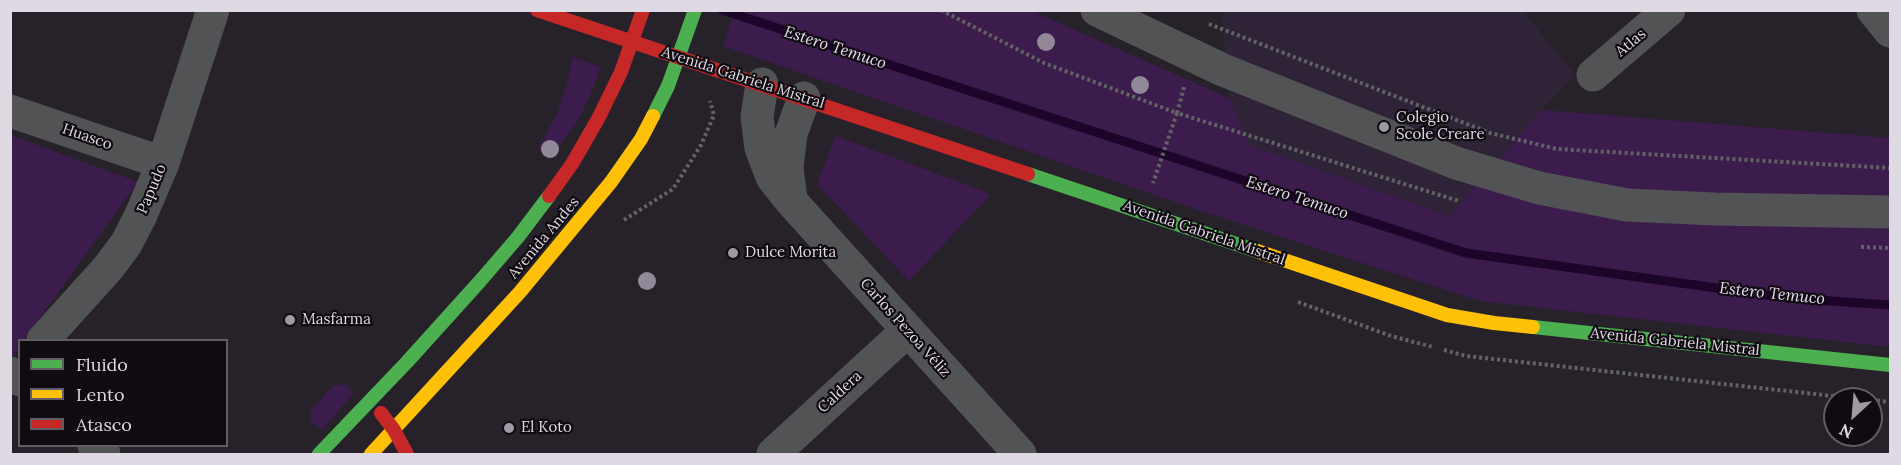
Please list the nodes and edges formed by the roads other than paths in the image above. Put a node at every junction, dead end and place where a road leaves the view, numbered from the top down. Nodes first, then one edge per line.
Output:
1 (213, 10) edge
2 (537, 10) edge
3 (696, 10) edge
4 (1097, 10) edge
5 (1669, 10) edge
6 (1873, 10) edge
7 (642, 14) edge
8 (1890, 31) edge
9 (633, 42) junction
10 (679, 58) junction
11 (1593, 75) dead end
12 (762, 84) junction
13 (804, 98) junction
14 (10, 111) edge
15 (163, 163) junction
16 (791, 201) junction
17 (1890, 212) edge
18 (908, 330) junction
19 (45, 339) edge
20 (1890, 364) edge
21 (367, 404) junction
22 (348, 425) junction
23 (394, 429) junction
24 (352, 441) dead end
25 (320, 454) edge
26 (370, 454) edge
27 (407, 454) edge
28 (773, 454) edge
29 (1020, 454) edge

1 - 15 street, Papudo
2 - 9 street, Avenida Gabriela Mistral
3 - 10 street, Avenida Andes
4 - 17 street
5 - 11 street, Atlas
6 - 8 street
7 - 9 street, Avenida Andes
9 - 10 street, Avenida Gabriela Mistral
9 - 21 street, Avenida Andes
10 - 12 street, Avenida Gabriela Mistral
10 - 23 street, Avenida Andes
12 - 13 street, Avenida Gabriela Mistral
12 - 16 street, Carlos Pezoa Véliz
13 - 16 street
13 - 20 street, Avenida Gabriela Mistral
14 - 15 street, Huasco
15 - 19 street, Papudo
16 - 18 street, Carlos Pezoa Véliz
18 - 28 street, Caldera
18 - 29 street, Carlos Pezoa Véliz
21 - 22 street, Avenida Andes
21 - 23 street
22 - 24 street
22 - 25 street, Avenida Andes
23 - 26 street, Avenida Andes
23 - 27 street

